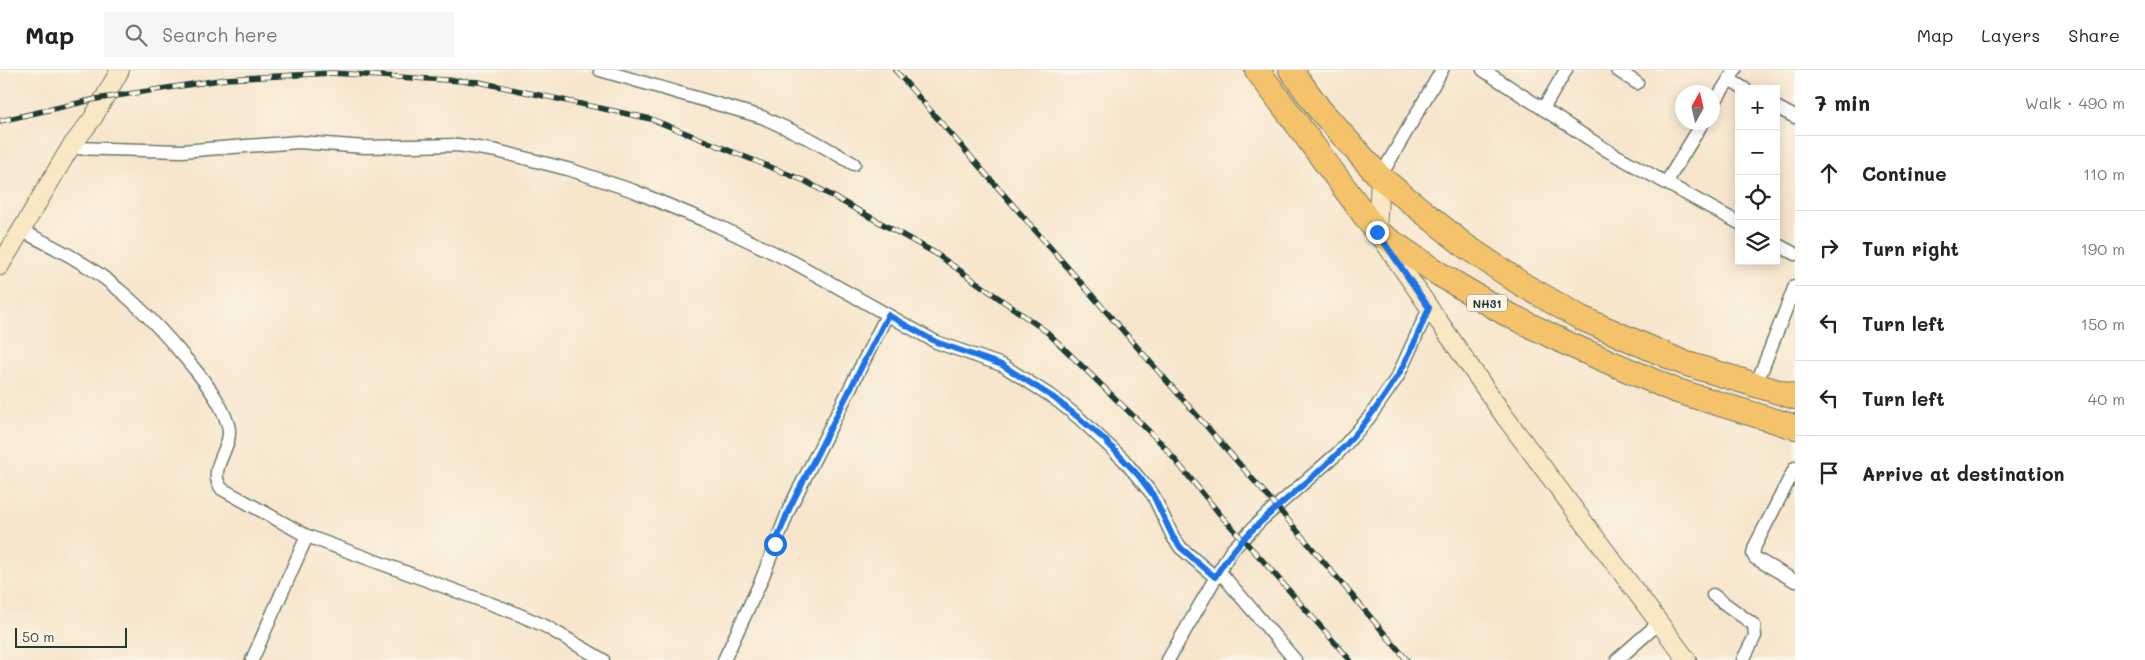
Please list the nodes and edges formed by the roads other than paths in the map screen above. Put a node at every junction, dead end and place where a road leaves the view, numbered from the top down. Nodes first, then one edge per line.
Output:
1 (120, 70) edge
2 (600, 70) edge
3 (1257, 70) edge
4 (1291, 70) edge
5 (1442, 70) edge
6 (1483, 70) edge
7 (1566, 70) edge
8 (1617, 70) edge
9 (1732, 75) edge
10 (1637, 83) dead end
11 (1741, 85) edge
12 (1720, 94) edge
13 (1544, 109) junction
14 (1780, 109) edge
15 (1795, 117) edge
16 (1698, 130) edge
17 (70, 148) junction
18 (854, 164) dead end
19 (1380, 177) junction
20 (1666, 183) junction
21 (1735, 221) edge
22 (20, 230) junction
23 (1377, 232) junction
24 (1780, 246) edge
25 (1795, 254) edge
26 (0, 266) edge
27 (1795, 286) edge
28 (1429, 308) junction
29 (888, 315) junction
30 (1756, 385) junction
31 (1795, 397) edge
32 (1795, 427) edge
33 (1795, 468) edge
34 (307, 536) junction
35 (1217, 574) junction
36 (1795, 582) edge
37 (1713, 595) dead end
38 (1659, 623) junction
39 (252, 660) edge
40 (603, 660) edge
41 (724, 660) edge
42 (1168, 660) edge
43 (1294, 660) edge
44 (1617, 660) edge
45 (1687, 660) edge
46 (1743, 660) edge

1 - 17 main road
2 - 18 street
3 - 23 highway, NH31
4 - 19 highway, NH31
5 - 19 street
6 - 13 street
7 - 13 street
8 - 10 street
9 - 11 street
9 - 12 street
13 - 20 street
14 - 15 street
16 - 20 street
17 - 22 main road
17 - 29 street
19 - 23 main road
19 - 30 highway, NH31
20 - 21 street
22 - 26 main road
22 - 34 street
23 - 28 main road
23 - 32 highway, NH31
24 - 25 street
27 - 30 street
28 - 35 street
28 - 38 main road
29 - 35 street
29 - 41 street
30 - 31 highway, NH31
33 - 36 street
34 - 39 street
34 - 40 street
35 - 42 street
35 - 43 street
37 - 46 street
38 - 44 street
38 - 45 main road

